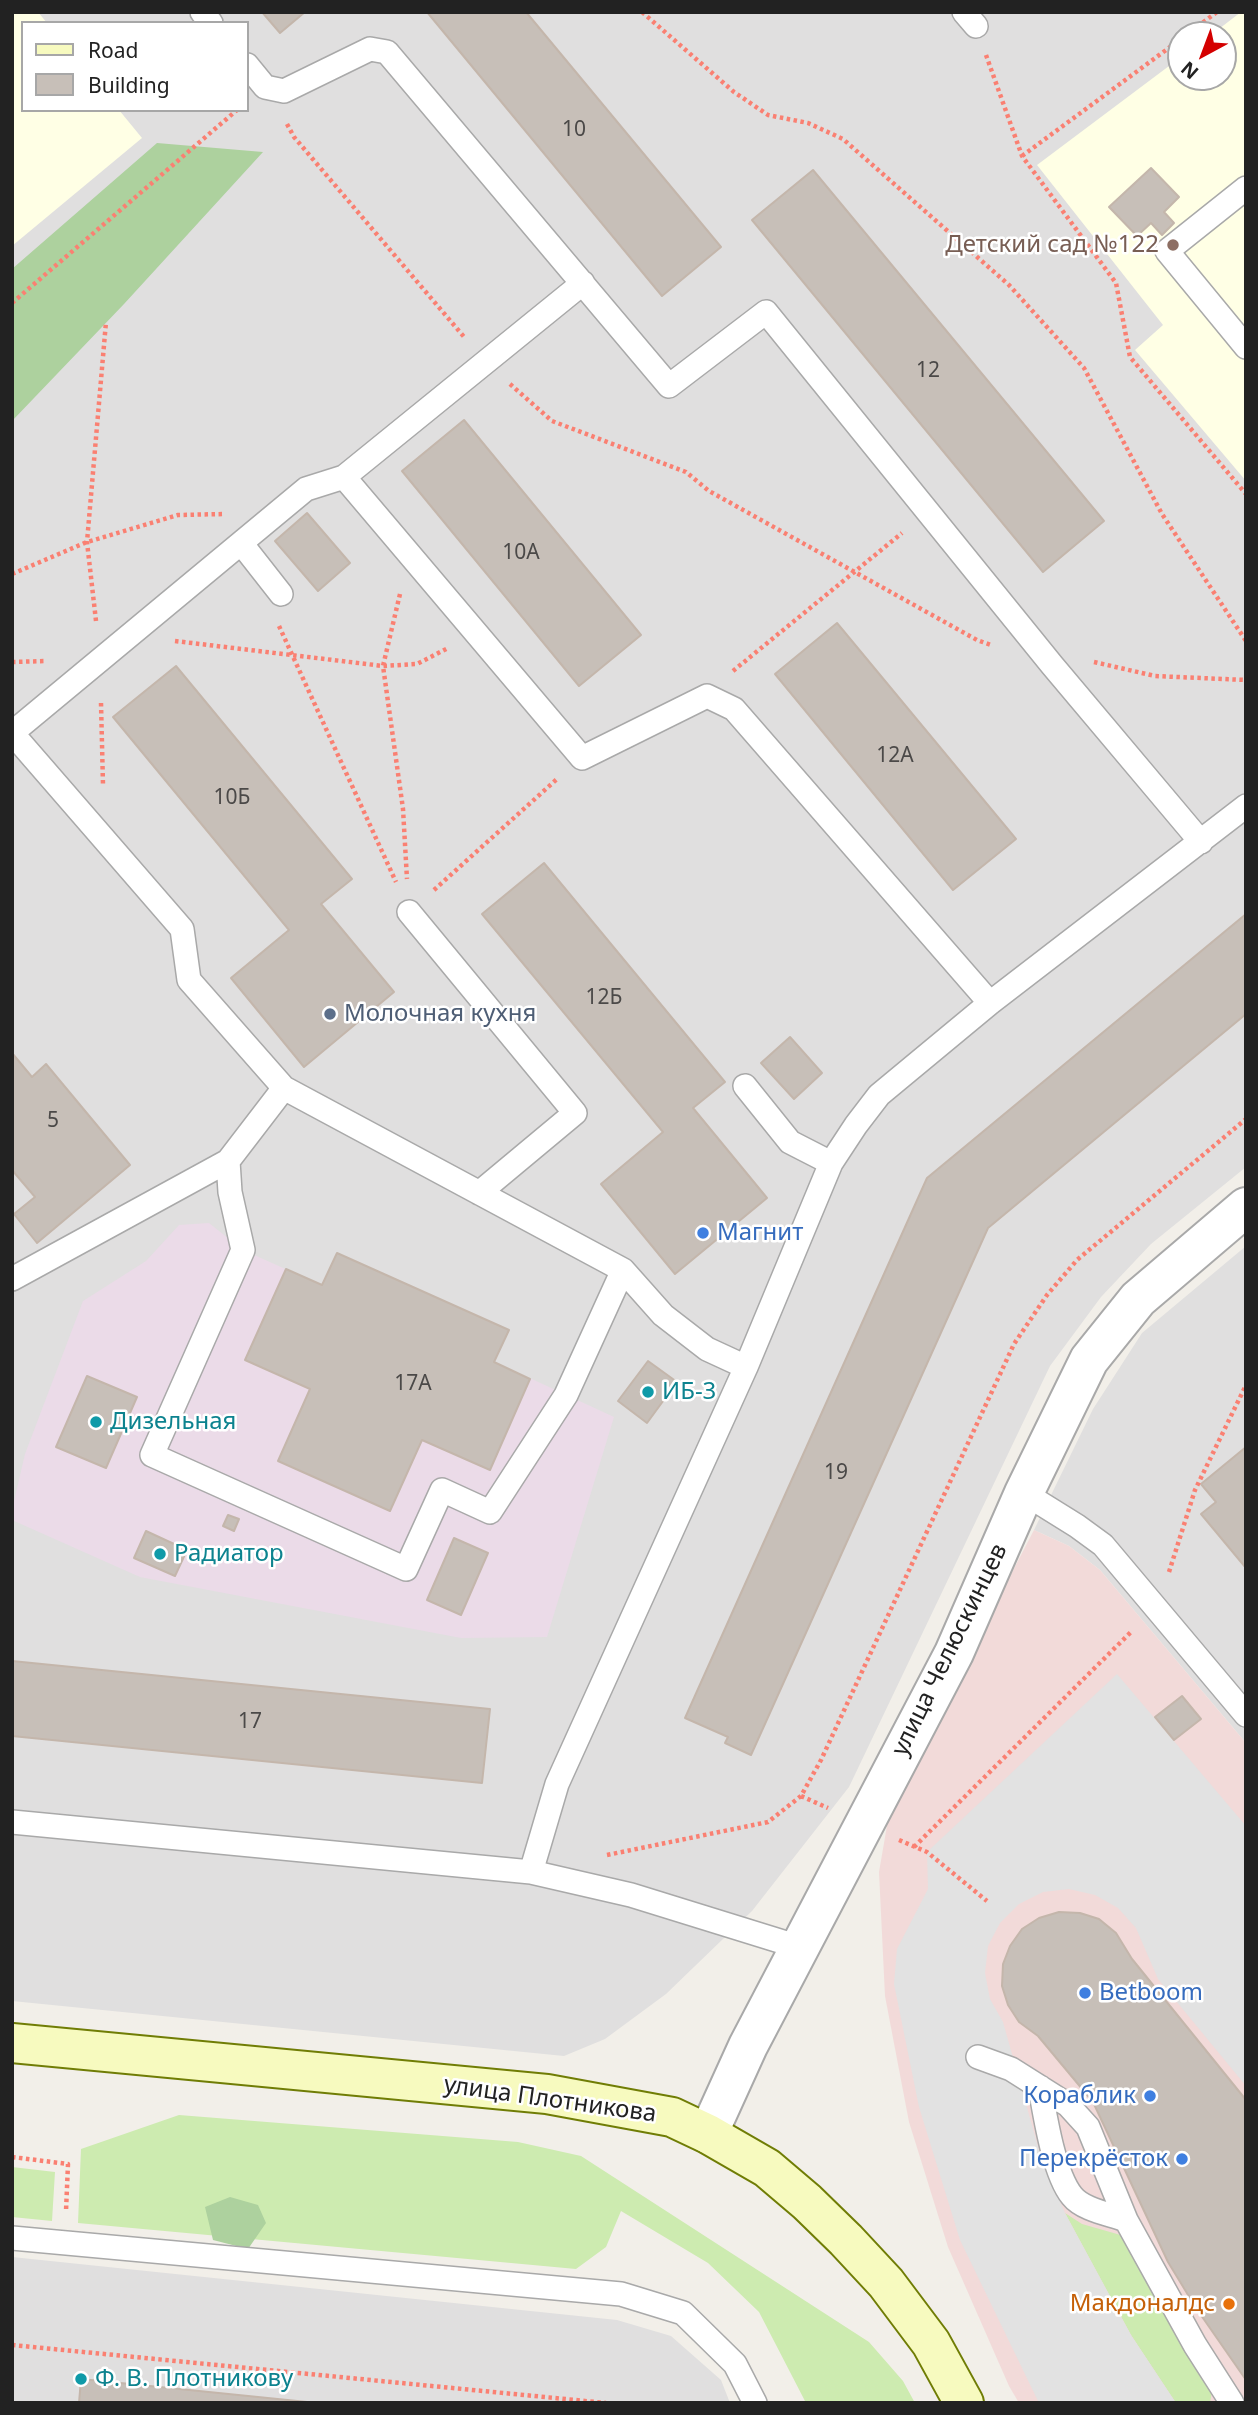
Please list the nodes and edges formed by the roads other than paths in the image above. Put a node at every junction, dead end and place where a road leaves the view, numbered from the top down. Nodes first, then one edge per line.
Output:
1 (248, 66) edge
2 (1246, 188) edge
3 (583, 283) junction
4 (1246, 347) edge
5 (344, 477) junction
6 (241, 543) junction
7 (281, 594) road end
8 (1246, 806) edge
9 (1200, 842) junction
10 (409, 912) road end
11 (990, 1003) junction
12 (745, 1086) dead end
13 (284, 1088) junction
14 (228, 1161) junction
15 (831, 1163) junction
16 (480, 1193) junction
17 (1246, 1207) edge
18 (623, 1270) junction
19 (12, 1279) edge
20 (746, 1367) junction
21 (1024, 1493) junction
22 (1246, 1715) edge
23 (12, 1822) edge
24 (531, 1872) junction
25 (799, 1947) junction
26 (12, 2043) edge
27 (978, 2057) dead end
28 (1040, 2087) junction
29 (708, 2134) junction
30 (1126, 2220) junction
31 (12, 2238) edge
32 (755, 2403) edge
33 (964, 2403) edge
34 (1232, 2403) edge

1 - 3 lane
2 - 4 lane
3 - 5 lane
3 - 9 lane
5 - 6 lane
5 - 11 lane
6 - 7 lane
6 - 13 lane
8 - 9 lane
9 - 11 lane
10 - 16 lane
11 - 15 lane
12 - 15 lane
13 - 14 lane
13 - 16 lane
14 - 18 lane
14 - 19 lane
15 - 20 lane
16 - 18 lane
17 - 21 street, улица Челюскинцев
18 - 20 lane
20 - 24 lane
21 - 22 lane
21 - 25 street, улица Челюскинцев
23 - 24 lane
24 - 25 lane
25 - 29 street, улица Челюскинцев
26 - 29 main road, улица Плотникова
27 - 28 lane
28 - 30 lane
28 - 30 lane
29 - 33 main road, улица Плотникова
30 - 34 lane
31 - 32 lane

